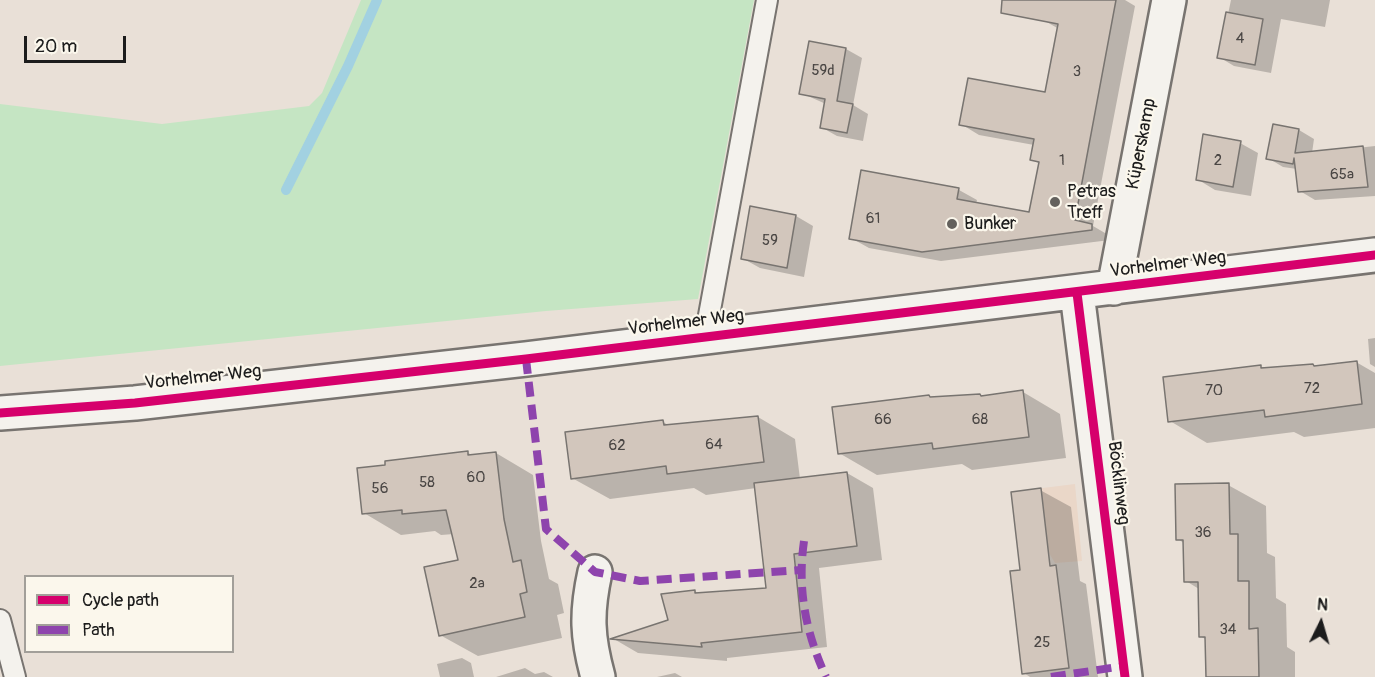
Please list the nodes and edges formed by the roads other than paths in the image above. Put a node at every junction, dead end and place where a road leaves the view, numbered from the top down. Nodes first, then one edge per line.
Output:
1 (767, 0) edge
2 (1169, 0) edge
3 (1375, 255) edge
4 (1114, 288) junction
5 (1077, 293) junction
6 (705, 337) junction
7 (0, 413) edge
8 (595, 572) dead end
9 (0, 620) edge
10 (15, 677) edge
11 (598, 677) edge
12 (1125, 677) edge

1 - 6 lane, Vorhelmer Weg
2 - 4 street, Küperskamp
3 - 4 street, Vorhelmer Weg
4 - 5 street, Vorhelmer Weg
5 - 6 street, Vorhelmer Weg
5 - 12 street, Böcklinweg
6 - 7 street, Vorhelmer Weg
8 - 11 street
9 - 10 lane

